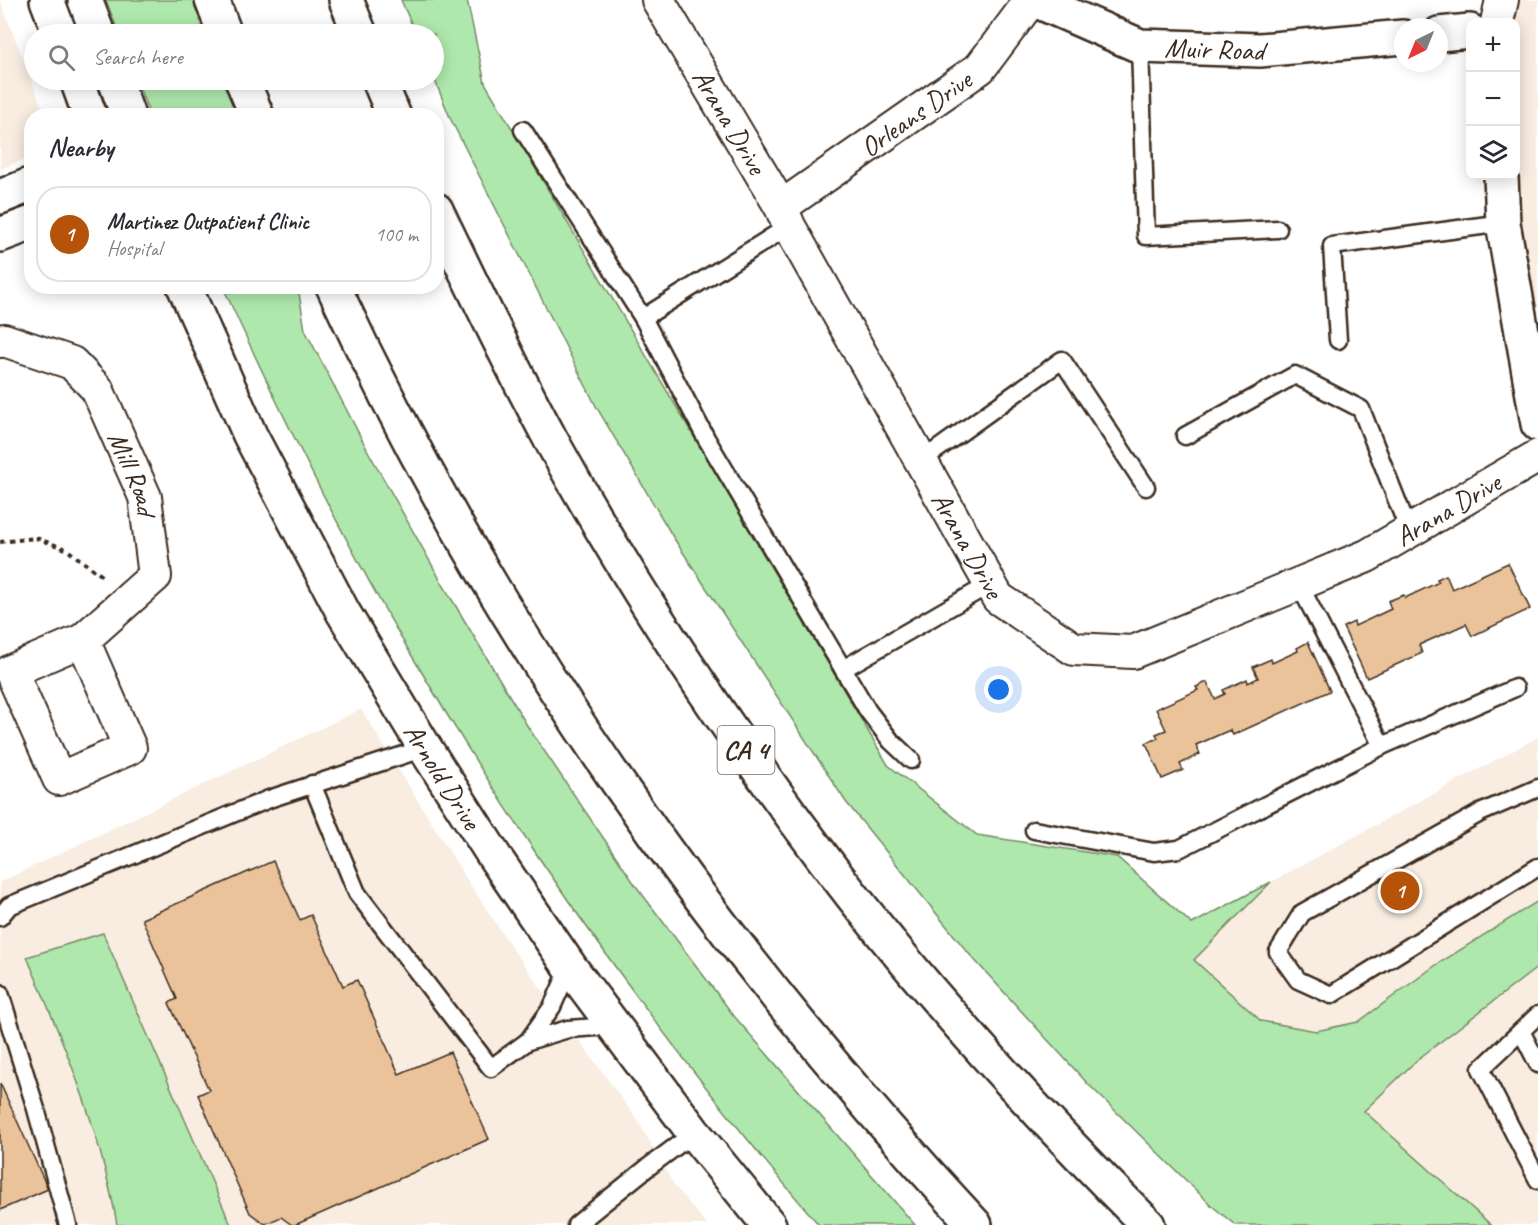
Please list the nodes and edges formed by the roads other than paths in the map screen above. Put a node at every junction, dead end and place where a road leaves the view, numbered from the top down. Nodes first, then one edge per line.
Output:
1 (47, 0) edge
2 (85, 0) edge
3 (212, 0) edge
4 (346, 0) edge
5 (658, 0) edge
6 (1033, 0) edge
7 (1502, 0) edge
8 (1498, 18) edge
9 (56, 24) edge
10 (94, 24) edge
11 (221, 24) edge
12 (356, 24) edge
13 (1466, 31) edge
14 (1448, 33) edge
15 (1394, 38) edge
16 (1140, 46) junction
17 (81, 90) edge
18 (119, 90) edge
19 (246, 90) edge
20 (383, 90) edge
21 (87, 108) edge
22 (125, 108) edge
23 (253, 108) edge
24 (391, 108) edge
25 (522, 130) dead end
26 (1501, 180) edge
27 (24, 187) edge
28 (0, 197) edge
29 (785, 216) junction
30 (1503, 223) junction
31 (24, 226) edge
32 (444, 227) edge
33 (1278, 229) dead end
34 (0, 235) edge
35 (188, 294) edge
36 (337, 294) edge
37 (643, 318) junction
38 (1338, 340) dead end
39 (0, 341) edge
40 (1538, 424) edge
41 (1185, 436) dead end
42 (1538, 456) edge
43 (921, 461) junction
44 (1146, 487) dead end
45 (1409, 531) junction
46 (990, 584) junction
47 (1299, 584) junction
48 (82, 640) dead end
49 (843, 669) junction
50 (1515, 688) dead end
51 (1382, 746) junction
52 (425, 748) junction
53 (911, 760) dead end
54 (312, 784) junction
55 (1538, 788) edge
56 (1034, 830) dead end
57 (1538, 867) edge
58 (0, 917) edge
59 (570, 967) junction
60 (0, 993) edge
61 (1538, 1015) edge
62 (612, 1026) junction
63 (1521, 1031) junction
64 (528, 1041) junction
65 (1538, 1064) edge
66 (694, 1133) junction
67 (1538, 1180) edge
68 (68, 1225) edge
69 (576, 1225) edge
70 (769, 1225) edge
71 (975, 1225) edge
72 (1148, 1225) edge

1 - 9 main road
2 - 10 main road
3 - 11 main road
4 - 12 main road
5 - 29 street, Arana Drive
6 - 16 main road, Muir Road
6 - 29 street, Orleans Drive
7 - 8 street
13 - 14 main road
15 - 16 main road, Muir Road
16 - 33 lane
17 - 21 main road
18 - 22 main road
19 - 23 main road
20 - 24 main road
25 - 37 lane
26 - 30 main road
27 - 28 main road
29 - 37 lane
29 - 43 street, Arana Drive
30 - 38 lane
30 - 40 main road
31 - 34 main road
32 - 72 main road, CA 4
35 - 52 main road, Arnold Drive
36 - 71 main road
37 - 49 lane
39 - 48 street, Mill Road
41 - 45 lane
42 - 45 street, Arana Drive
43 - 44 lane
43 - 46 street, Arana Drive
45 - 47 street, Arana Drive
46 - 47 street, Arana Drive
46 - 49 lane
47 - 51 lane
49 - 53 lane
50 - 51 lane
51 - 56 lane
52 - 54 lane
52 - 59 main road, Arnold Drive
54 - 58 lane
54 - 64 lane
55 - 57 lane
59 - 62 main road, Arnold Drive
59 - 64 lane
60 - 68 lane
61 - 63 lane
62 - 64 lane
62 - 66 main road, Arnold Drive
63 - 65 lane
63 - 67 lane
66 - 69 lane
66 - 70 main road, Arnold Drive

